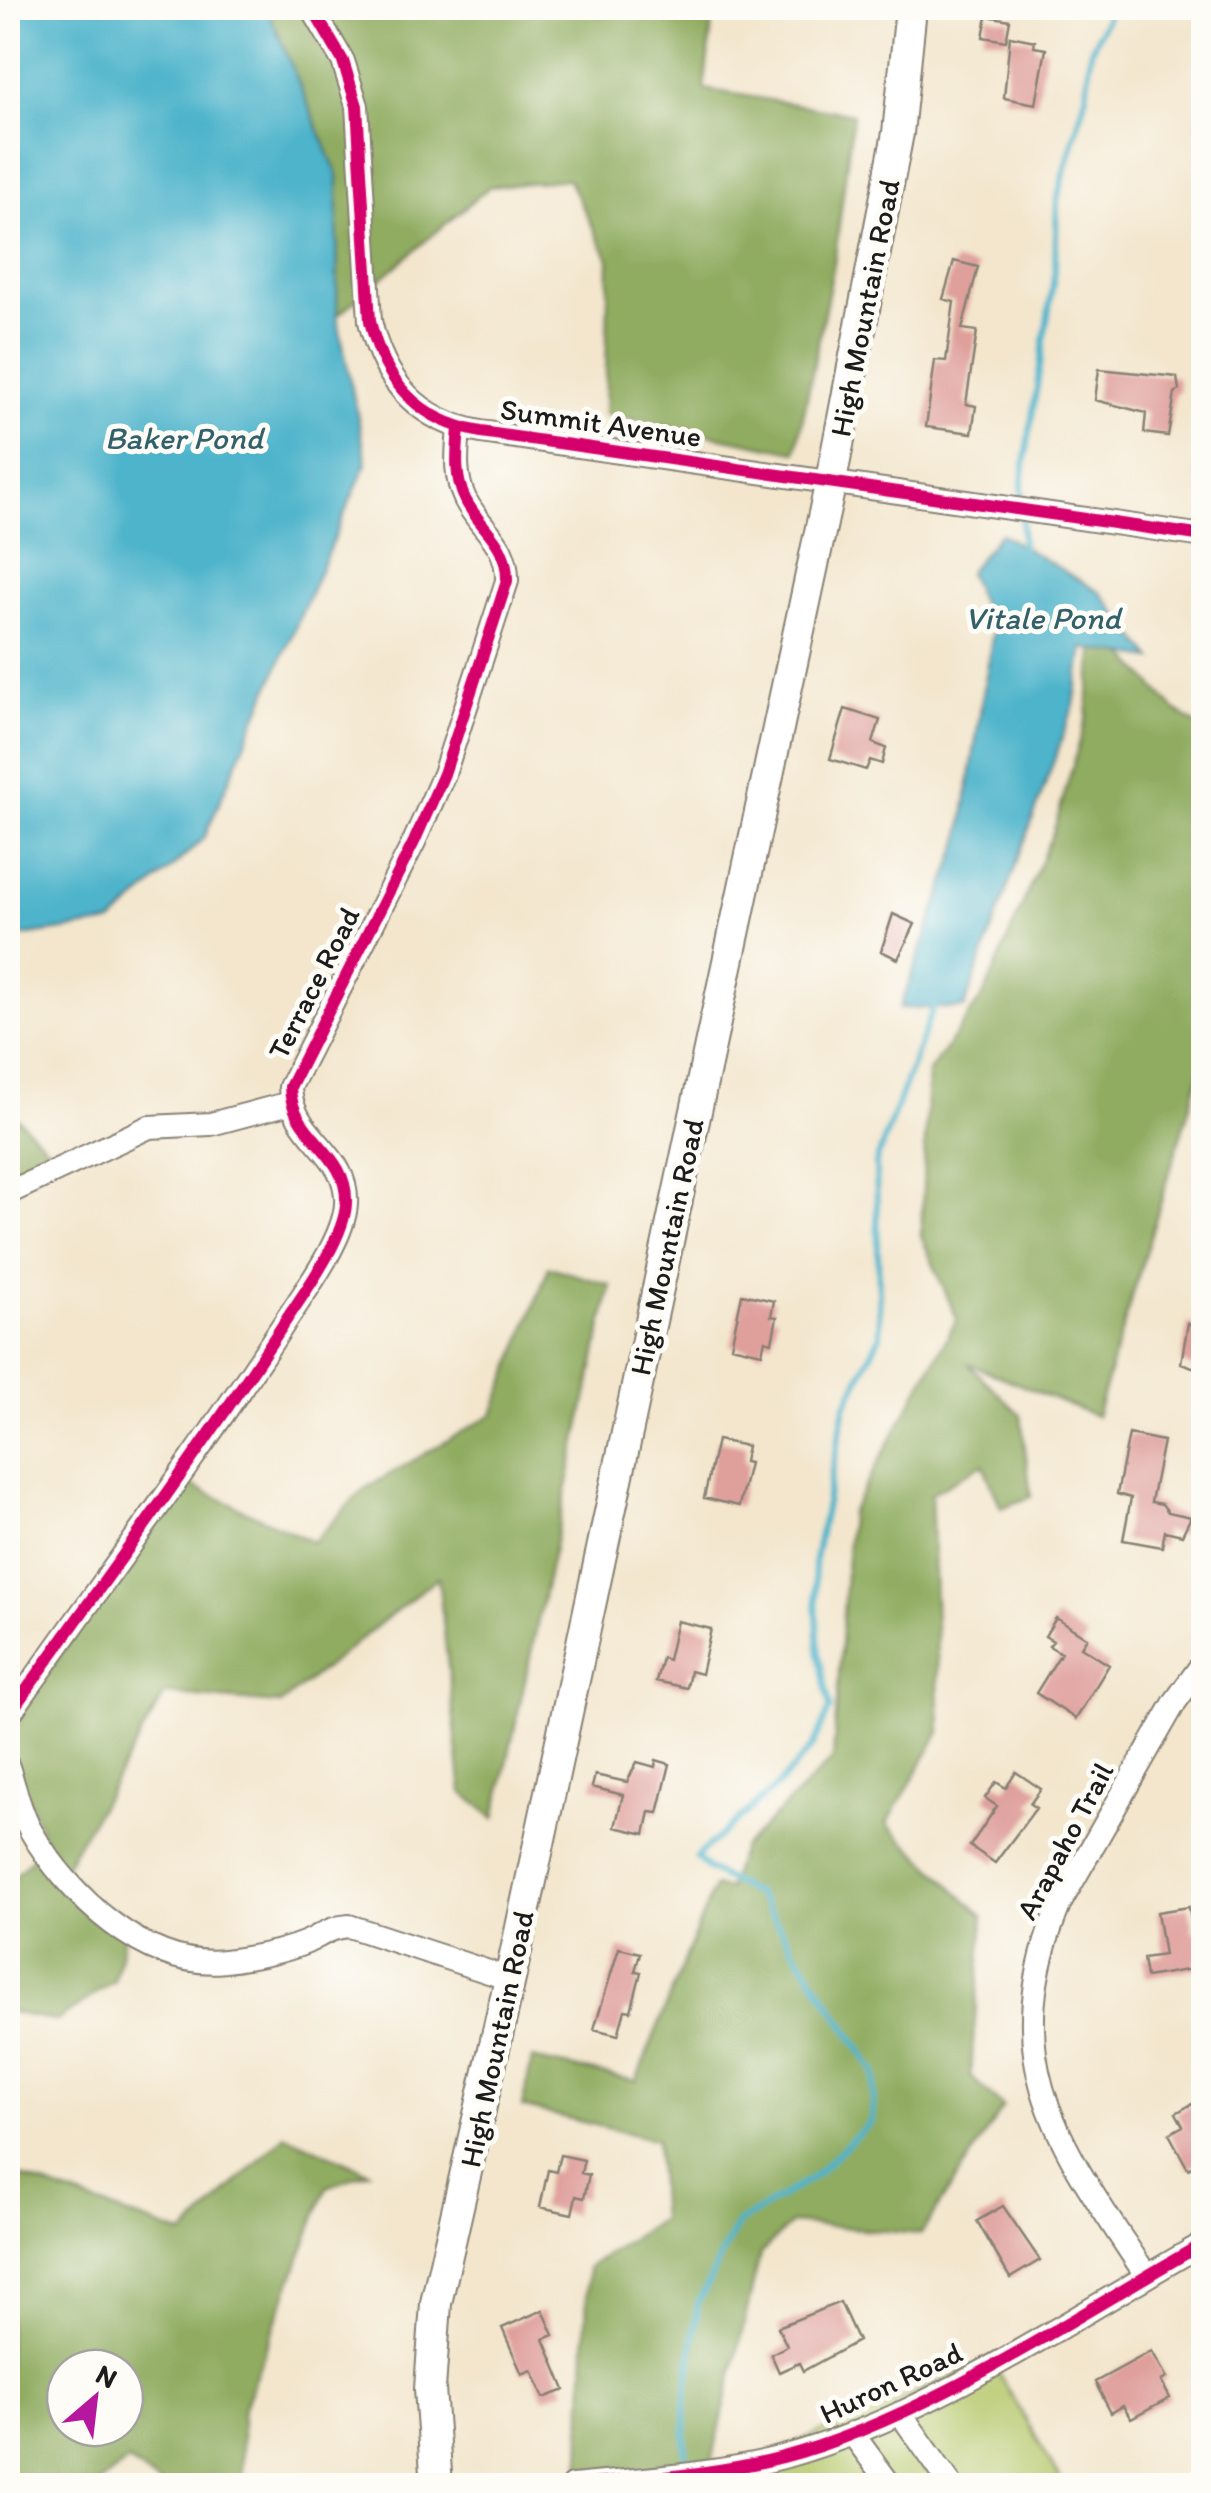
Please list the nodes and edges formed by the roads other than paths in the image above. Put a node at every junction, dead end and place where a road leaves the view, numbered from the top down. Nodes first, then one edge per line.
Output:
1 (312, 8) edge
2 (911, 8) edge
3 (458, 428) junction
4 (832, 482) junction
5 (1204, 536) edge
6 (290, 1103) junction
7 (8, 1193) edge
8 (1204, 1662) edge
9 (8, 1716) edge
10 (8, 1767) edge
11 (510, 1980) junction
12 (1204, 2243) edge
13 (1146, 2276) junction
14 (900, 2413) junction
15 (852, 2433) junction
16 (656, 2481) edge
17 (438, 2486) edge
18 (572, 2486) edge
19 (891, 2486) edge
20 (952, 2486) edge

1 - 3 street, Summit Avenue
2 - 4 main road, High Mountain Road
3 - 4 street, Summit Avenue
3 - 6 street, Terrace Road
4 - 5 street, Summit Avenue
4 - 11 main road, High Mountain Road
6 - 7 street
6 - 9 street, Terrace Road
8 - 13 street, Arapaho Trail
10 - 11 street
11 - 17 main road, High Mountain Road
12 - 13 street, Huron Road
13 - 14 street, Huron Road
14 - 15 street, Huron Road
14 - 20 street
15 - 16 street, Huron Road
15 - 19 street
16 - 18 street, Huron Road

